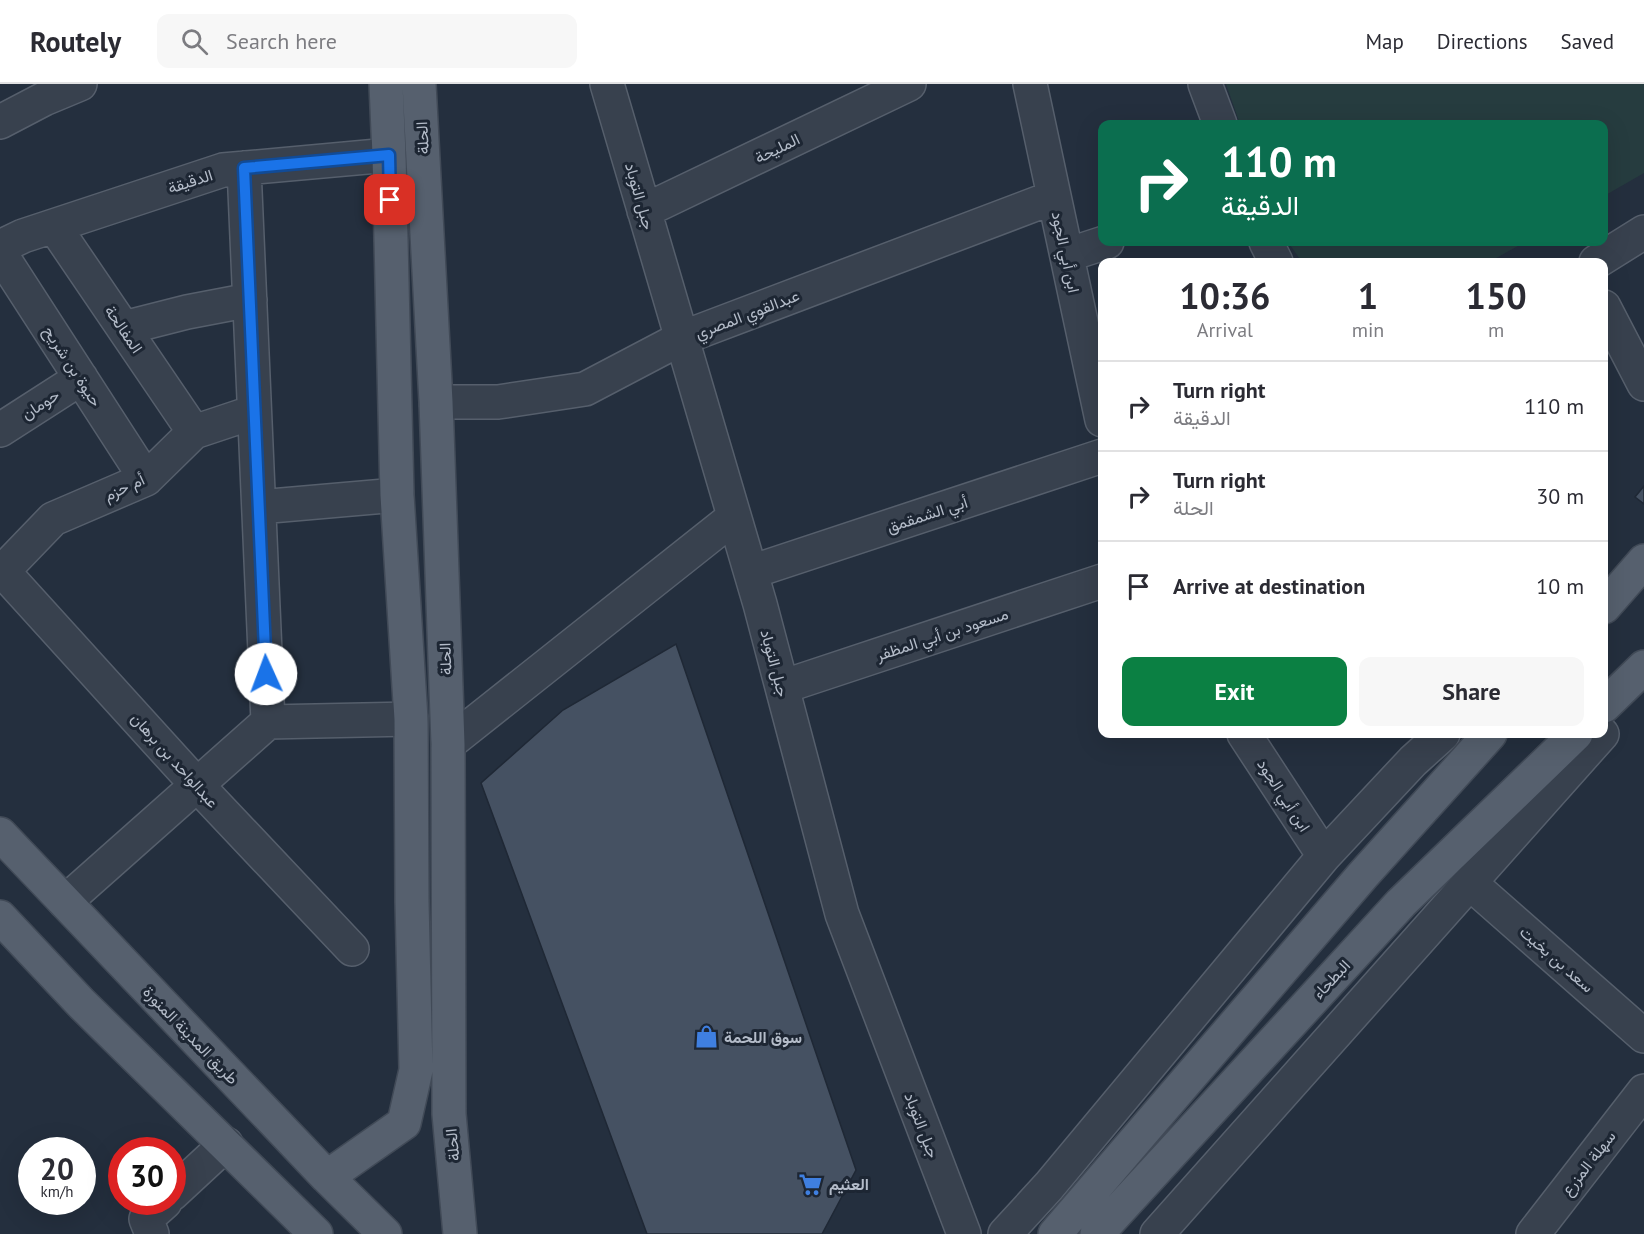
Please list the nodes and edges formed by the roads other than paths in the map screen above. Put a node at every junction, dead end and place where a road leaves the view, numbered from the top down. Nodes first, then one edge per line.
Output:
1 (80, 84) edge
2 (386, 84) edge
3 (419, 84) edge
4 (608, 84) edge
5 (909, 84) edge
6 (1030, 84) edge
7 (1205, 84) edge
8 (1218, 120) edge
9 (0, 122) edge
10 (389, 155) junction
11 (244, 168) junction
12 (1054, 197) junction
13 (644, 211) junction
14 (54, 226) junction
15 (1644, 232) edge
16 (1098, 245) edge
17 (0, 247) edge
18 (0, 253) edge
19 (1067, 255) junction
20 (1602, 258) edge
21 (250, 300) junction
22 (1608, 316) edge
23 (124, 328) junction
24 (682, 338) junction
25 (81, 378) junction
26 (1644, 384) edge
27 (1098, 401) edge
28 (436, 402) junction
29 (254, 412) junction
30 (0, 430) edge
31 (194, 432) junction
32 (1098, 457) edge
33 (146, 478) junction
34 (397, 495) junction
35 (259, 507) junction
36 (734, 517) junction
37 (1, 571) edge
38 (751, 572) junction
39 (1625, 580) edge
40 (1098, 583) edge
41 (1608, 601) edge
42 (1644, 667) edge
43 (782, 687) junction
44 (1644, 687) edge
45 (1608, 702) edge
46 (411, 719) junction
47 (268, 722) junction
48 (1608, 727) edge
49 (1247, 738) edge
50 (1439, 738) edge
51 (1486, 738) edge
52 (1571, 738) edge
53 (1599, 738) edge
54 (448, 744) junction
55 (197, 785) junction
56 (0, 834) edge
57 (1324, 856) junction
58 (1470, 883) junction
59 (65, 902) junction
60 (0, 917) edge
61 (352, 949) dead end
62 (1644, 1036) edge
63 (1644, 1091) edge
64 (226, 1144) junction
65 (327, 1177) junction
66 (186, 1181) edge
67 (150, 1215) edge
68 (152, 1234) edge
69 (316, 1234) edge
70 (384, 1234) edge
71 (460, 1234) edge
72 (964, 1234) edge
73 (1005, 1234) edge
74 (1055, 1234) edge
75 (1097, 1234) edge
76 (1157, 1234) edge
77 (1533, 1234) edge

1 - 9 street
2 - 10 main road, الحلة
3 - 28 main road, الحلة
4 - 13 street, جبل التوباد
5 - 13 street, المليحة
6 - 12 street, ابن أبي الجود
7 - 8 street
10 - 11 street, الدقيقة
10 - 34 main road, الحلة
11 - 14 street, الدقيقة
11 - 21 street
12 - 19 street, ابن أبي الجود
12 - 24 street, عبدالقوي المصري
13 - 24 street, جبل التوباد
14 - 17 street, الدقيقة
14 - 23 street, المفالحة
15 - 20 street
16 - 19 street
18 - 25 street, حيوة بن شريح
19 - 27 street, ابن أبي الجود
21 - 23 street
21 - 29 street
22 - 26 street
23 - 31 street, المفالحة
24 - 28 street, عبدالقوي المصري
24 - 36 street, جبل التوباد
25 - 30 street, حومان
25 - 33 street, حيوة بن شريح
28 - 54 main road, الحلة
29 - 31 street, أم حزم
29 - 35 street
31 - 33 street, أم حزم
32 - 38 street, أبي الشمقمق
33 - 37 street, أم حزم
34 - 35 street
34 - 46 main road, الحلة
35 - 47 street
36 - 38 street, جبل التوباد
36 - 54 street
37 - 55 street, عبدالواحد بن برهان
38 - 43 street, جبل التوباد
39 - 41 main road
40 - 43 street, مسعود بن أبي المظفر
42 - 45 main road
43 - 72 street, جبل التوباد
44 - 48 street
46 - 47 street
46 - 65 main road, الحلة
47 - 55 street
49 - 57 street, ابن أبي الجود
50 - 57 street
51 - 74 main road
52 - 75 main road, البطحاء
53 - 58 street
54 - 71 main road, الحلة
55 - 59 street
55 - 61 street, عبدالواحد بن برهان
56 - 59 main road, طريق المدينة المنورة
57 - 73 street
58 - 62 street, سعد بن بخيت
58 - 76 street
59 - 65 main road, طريق المدينة المنورة
60 - 64 main road
63 - 77 street, سهلة المزرع
64 - 66 street
64 - 69 main road
65 - 70 main road, طريق المدينة المنورة
67 - 68 street

